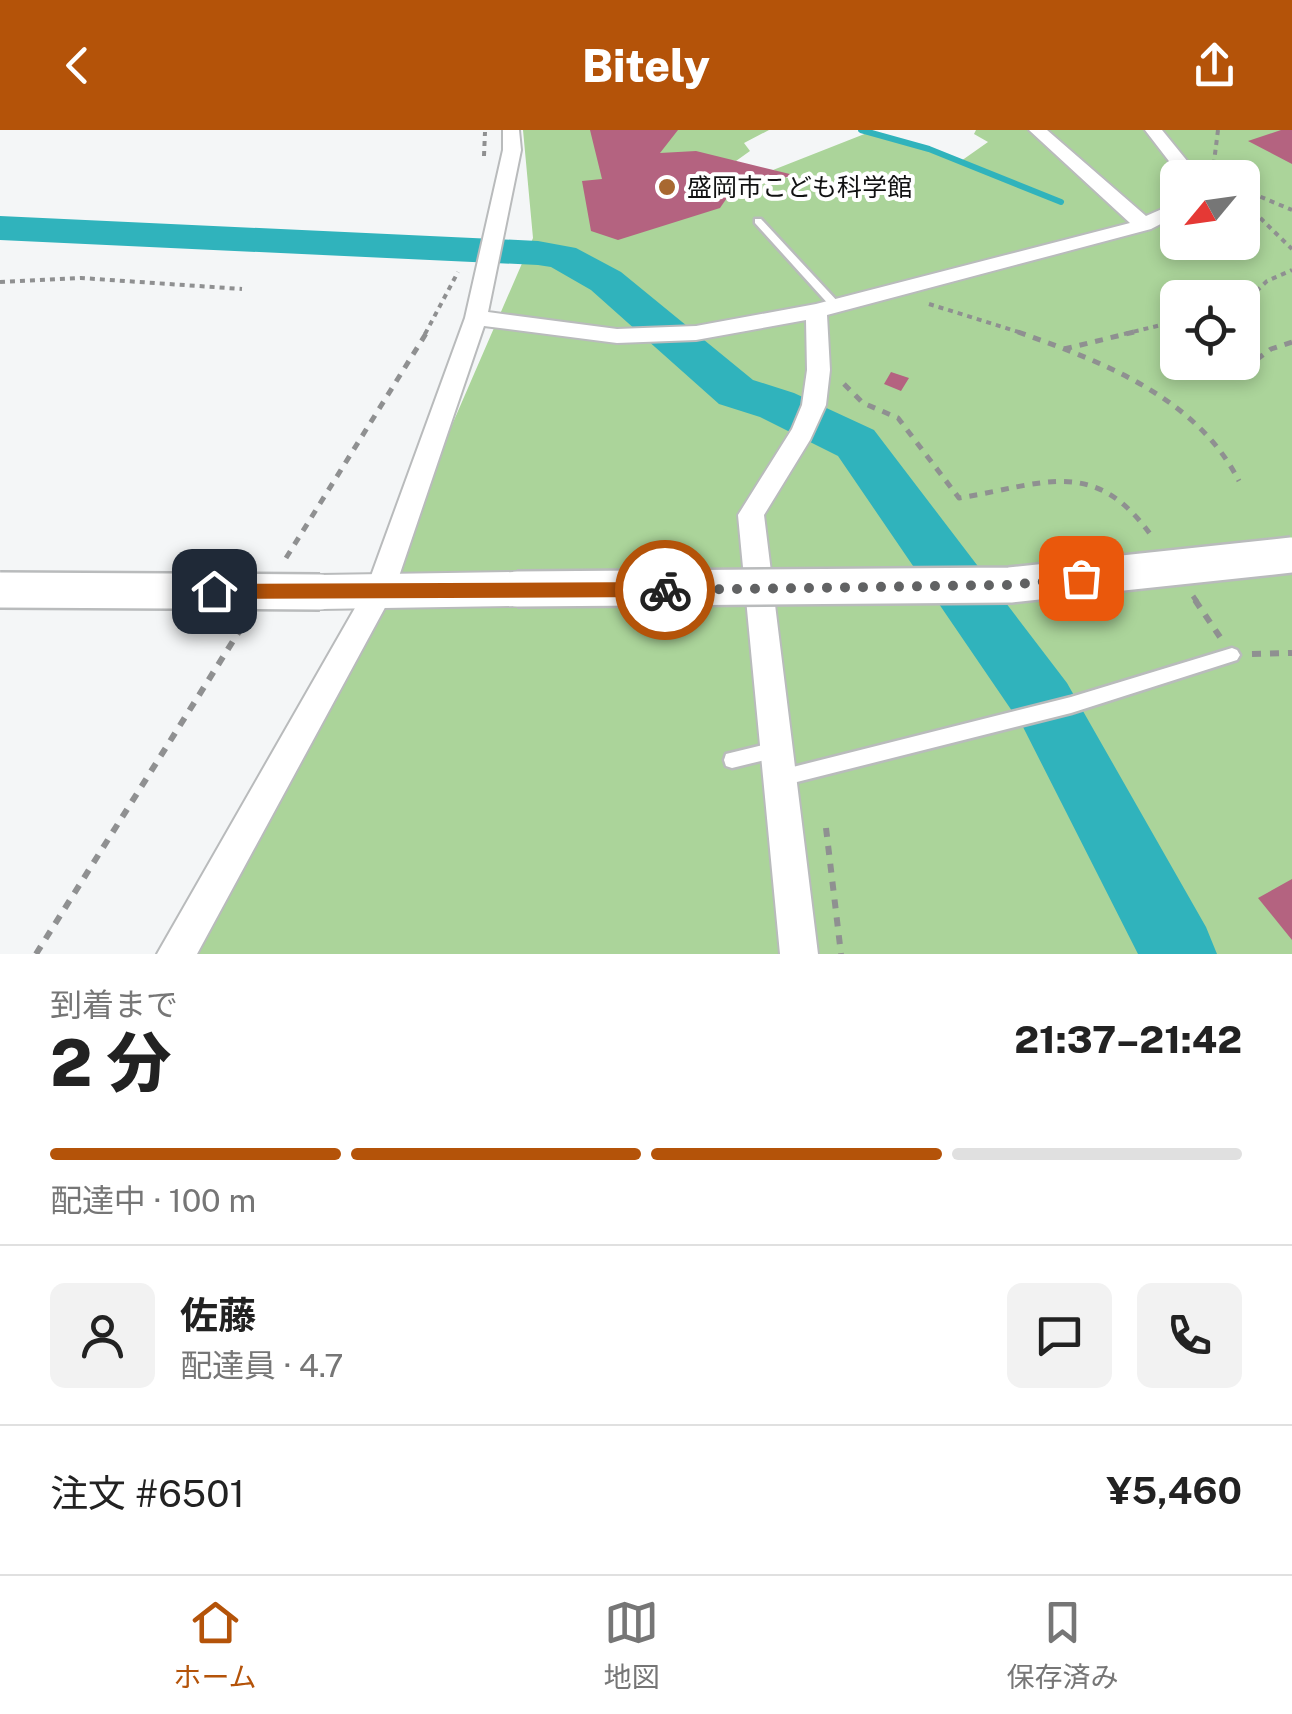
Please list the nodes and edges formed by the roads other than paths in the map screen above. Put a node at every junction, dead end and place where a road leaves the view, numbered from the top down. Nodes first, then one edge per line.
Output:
1 (511, 130) edge
2 (1036, 130) edge
3 (1154, 130) edge
4 (1178, 160) edge
5 (1160, 216) edge
6 (758, 222) dead end
7 (1144, 224) junction
8 (826, 308) junction
9 (476, 318) junction
10 (1292, 555) edge
11 (0, 590) edge
12 (380, 590) junction
13 (1232, 655) road end
14 (732, 760) dead end
15 (778, 764) junction
16 (176, 954) edge
17 (799, 954) edge

1 - 9 street
2 - 7 street
3 - 4 street
5 - 7 street
6 - 8 lane
7 - 8 street
8 - 9 street
8 - 15 street
9 - 12 street
10 - 12 main road, bridge
11 - 12 main road, bridge
12 - 16 street
13 - 15 lane
14 - 15 lane
15 - 17 street

